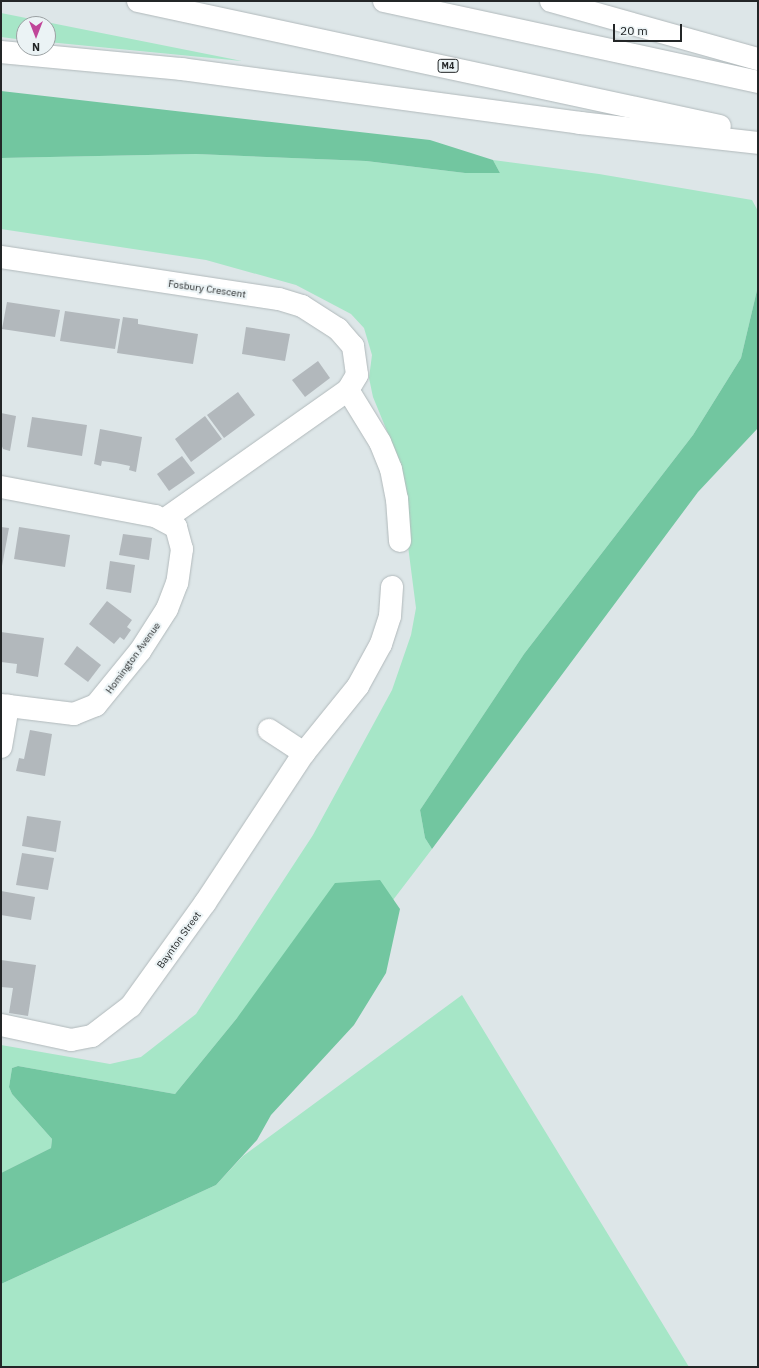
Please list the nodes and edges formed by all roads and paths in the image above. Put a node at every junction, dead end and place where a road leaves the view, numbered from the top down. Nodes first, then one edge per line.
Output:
1 (138, 1) edge
2 (384, 1) edge
3 (552, 1) edge
4 (1, 52) edge
5 (758, 59) edge
6 (758, 82) edge
7 (758, 135) edge
8 (758, 143) edge
9 (1, 257) edge
10 (348, 390) junction
11 (1, 487) edge
12 (165, 519) junction
13 (400, 541) dead end
14 (392, 587) dead end
15 (4, 706) edge
16 (269, 730) dead end
17 (1, 747) edge
18 (304, 753) junction
19 (1, 1025) edge

1 - 7 main road, M4
2 - 6 main road
3 - 5 main road
4 - 8 main road
9 - 10 main road, Fosbury Crescent
10 - 12 main road, Fosbury Crescent
10 - 13 main road
11 - 12 main road
12 - 15 main road, Homington Avenue
14 - 18 main road, Baynton Street
15 - 17 main road
16 - 18 main road
18 - 19 main road, Baynton Street

